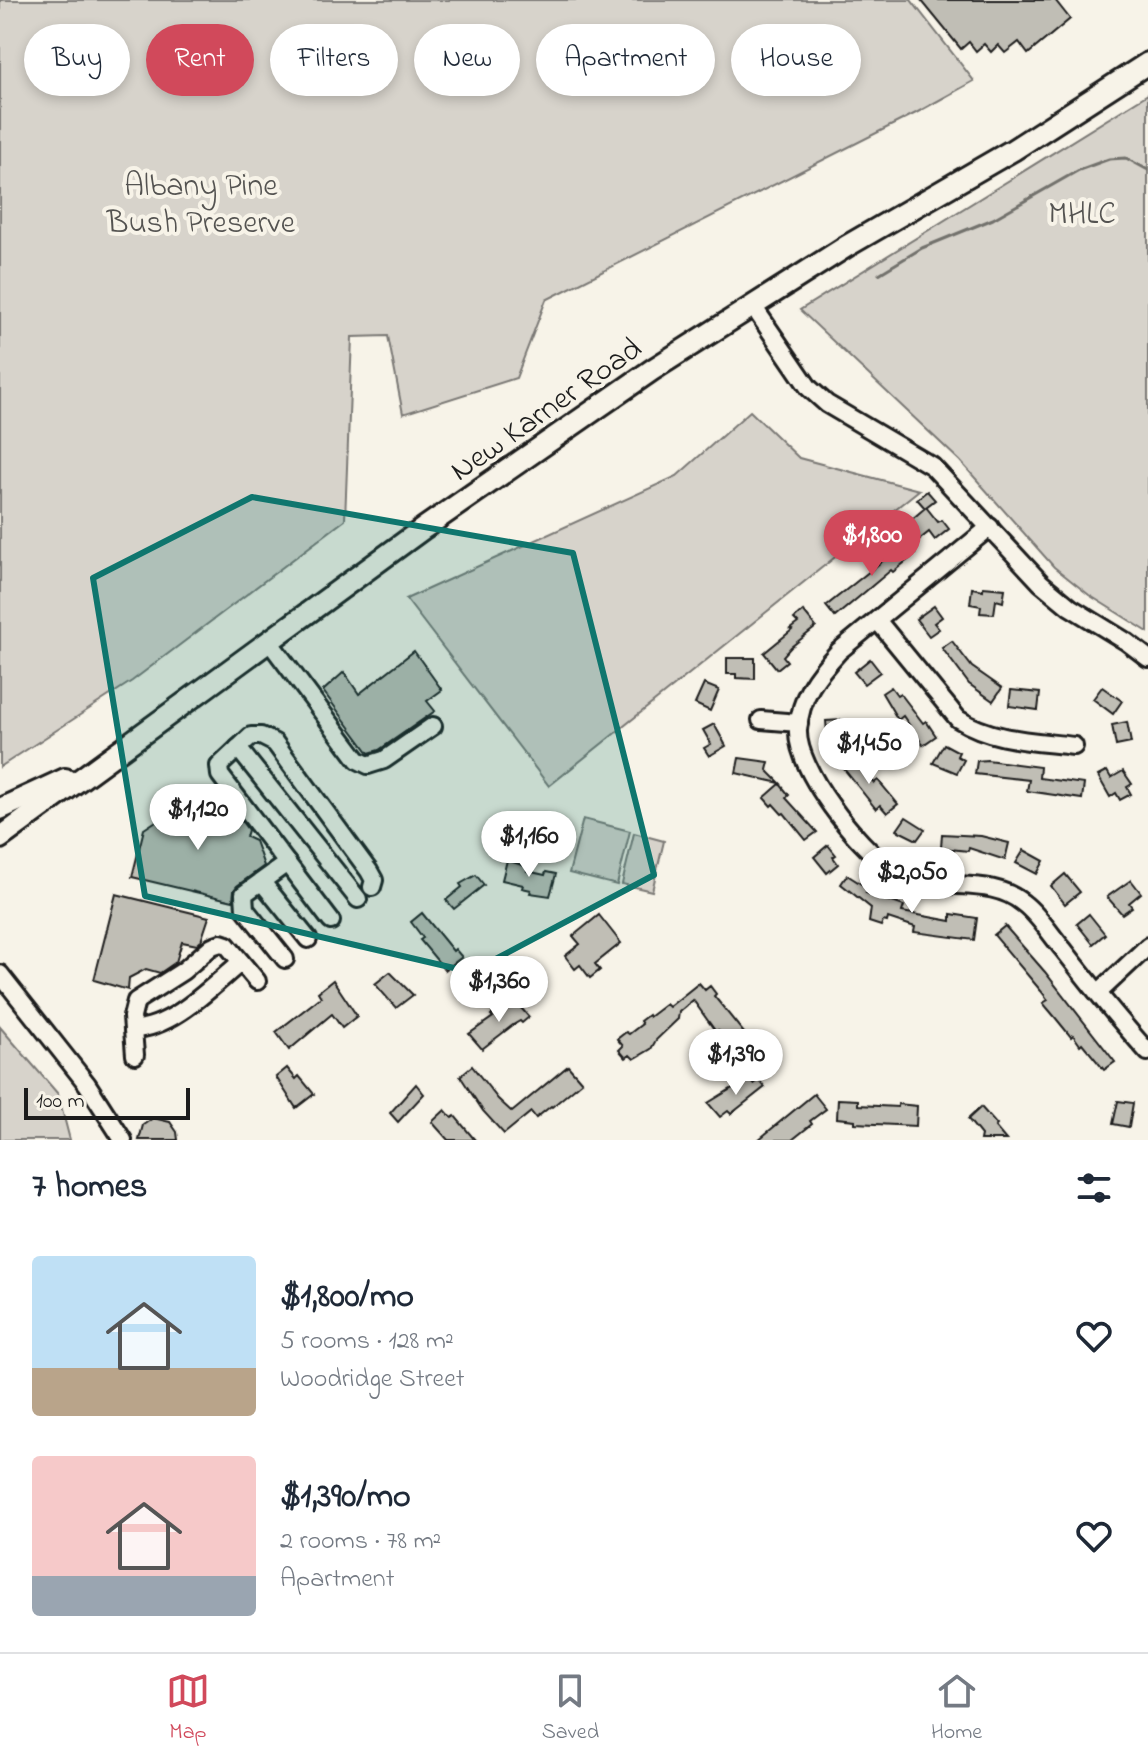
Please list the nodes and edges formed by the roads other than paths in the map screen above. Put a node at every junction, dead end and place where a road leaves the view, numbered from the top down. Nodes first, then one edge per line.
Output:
1 (1148, 63) edge
2 (753, 306) junction
3 (990, 527) junction
4 (877, 620) junction
5 (268, 640) junction
6 (1148, 658) edge
7 (761, 720) dead end
8 (799, 723) junction
9 (433, 726) dead end
10 (1074, 746) dead end
11 (238, 748) junction
12 (105, 761) junction
13 (0, 809) edge
14 (0, 838) edge
15 (287, 863) junction
16 (262, 882) junction
17 (372, 887) dead end
18 (358, 899) dead end
19 (331, 921) dead end
20 (308, 939) dead end
21 (1148, 946) edge
22 (285, 959) dead end
23 (241, 962) junction
24 (0, 974) edge
25 (257, 981) dead end
26 (1098, 993) junction
27 (133, 1029) junction
28 (1148, 1052) edge
29 (135, 1055) dead end
30 (123, 1140) edge

1 - 2 main road, New Karner Road
2 - 3 street
2 - 5 main road, New Karner Road
3 - 4 street
3 - 6 street
4 - 8 street
4 - 10 street
5 - 9 street
5 - 12 main road, New Karner Road
7 - 8 street
8 - 26 street
11 - 15 street
11 - 17 street
11 - 18 street
12 - 13 main road
12 - 14 main road, New Karner Road
15 - 16 street
15 - 19 street
16 - 20 street
16 - 22 street
21 - 26 street
23 - 25 street
23 - 27 street
23 - 27 street
24 - 30 street
26 - 28 street
27 - 29 street

